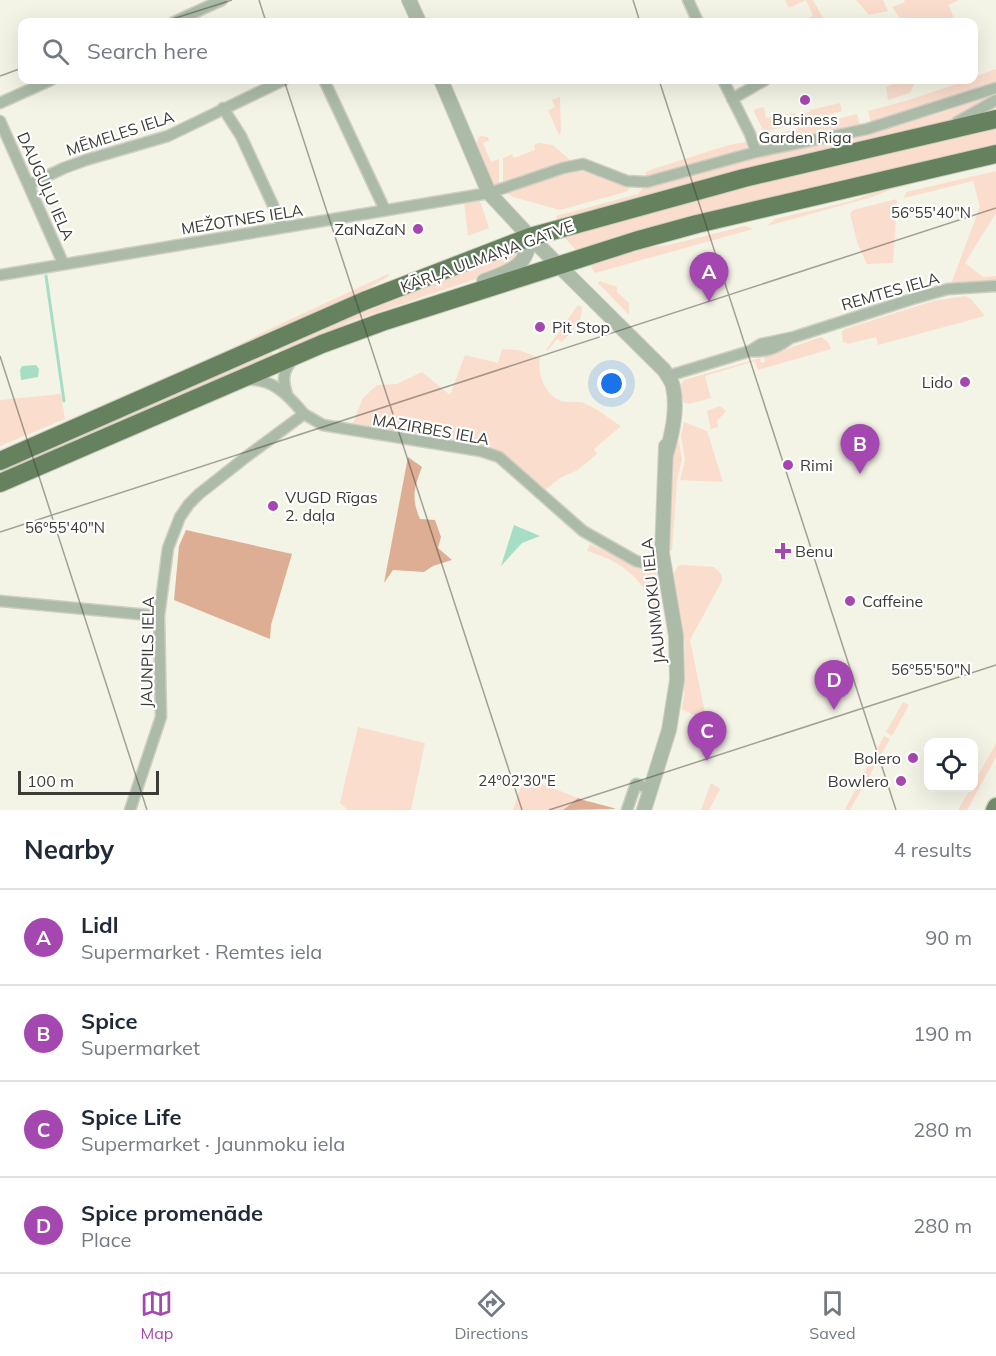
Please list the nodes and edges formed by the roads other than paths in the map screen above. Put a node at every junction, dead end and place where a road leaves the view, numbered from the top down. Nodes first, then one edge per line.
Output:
1 (222, 0) edge
2 (410, 0) edge
3 (691, 1) edge
4 (183, 18) edge
5 (414, 18) edge
6 (697, 18) edge
7 (42, 84) edge
8 (275, 84) edge
9 (326, 84) edge
10 (443, 84) edge
11 (725, 84) edge
12 (758, 84) edge
13 (996, 88) edge
14 (732, 99) junction
15 (996, 100) edge
16 (0, 103) edge
17 (223, 108) junction
18 (996, 119) edge
19 (0, 121) edge
20 (933, 134) junction
21 (756, 152) junction
22 (996, 154) edge
23 (30, 184) junction
24 (489, 193) junction
25 (385, 210) junction
26 (283, 228) junction
27 (530, 237) junction
28 (63, 263) junction
29 (560, 264) junction
30 (0, 275) edge
31 (996, 285) edge
32 (465, 296) junction
33 (296, 356) junction
34 (668, 376) junction
35 (239, 380) junction
36 (287, 394) junction
37 (304, 414) junction
38 (0, 461) edge
39 (0, 483) edge
40 (663, 561) junction
41 (0, 601) edge
42 (159, 616) junction
43 (651, 789) junction
44 (996, 806) edge
45 (130, 810) edge
46 (627, 810) edge
47 (644, 810) edge
48 (994, 810) edge

1 - 4 street
2 - 5 street
3 - 6 street
7 - 16 street
8 - 17 street, MĒMELES IELA
9 - 25 street
10 - 24 street
11 - 14 street
12 - 14 street
13 - 21 street, MEŽOTNES IELA
14 - 21 street
15 - 20 street
17 - 23 street, MĒMELES IELA
17 - 26 street
18 - 20 highway, KĀRĻA ULMAŅA GATVE
19 - 23 street, DAUGUĻU IELA
20 - 27 highway, KĀRĻA ULMAŅA GATVE
21 - 24 street, MEŽOTNES IELA
22 - 29 highway, KĀRĻA ULMAŅA GATVE
23 - 28 street, DAUGUĻU IELA
24 - 25 street, MEŽOTNES IELA
24 - 27 street
25 - 26 street, MEŽOTNES IELA
26 - 28 street, MEŽOTNES IELA
27 - 29 street
27 - 32 street
27 - 38 highway, KĀRĻA ULMAŅA GATVE
28 - 30 street, MEŽOTNES IELA
29 - 32 highway, KĀRĻA ULMAŅA GATVE
29 - 34 street
31 - 34 street, REMTES IELA
32 - 33 highway, KĀRĻA ULMAŅA GATVE
33 - 35 highway, KĀRĻA ULMAŅA GATVE
33 - 36 street
34 - 40 street, JAUNMOKU IELA
35 - 36 street
35 - 39 highway, KĀRĻA ULMAŅA GATVE
36 - 37 street
37 - 40 street, MAZIRBES IELA
37 - 42 street, JAUNPILS IELA
40 - 43 street, JAUNMOKU IELA
41 - 42 street
42 - 45 street, JAUNPILS IELA
43 - 46 street
43 - 47 street, JAUNMOKU IELA
44 - 48 main road

